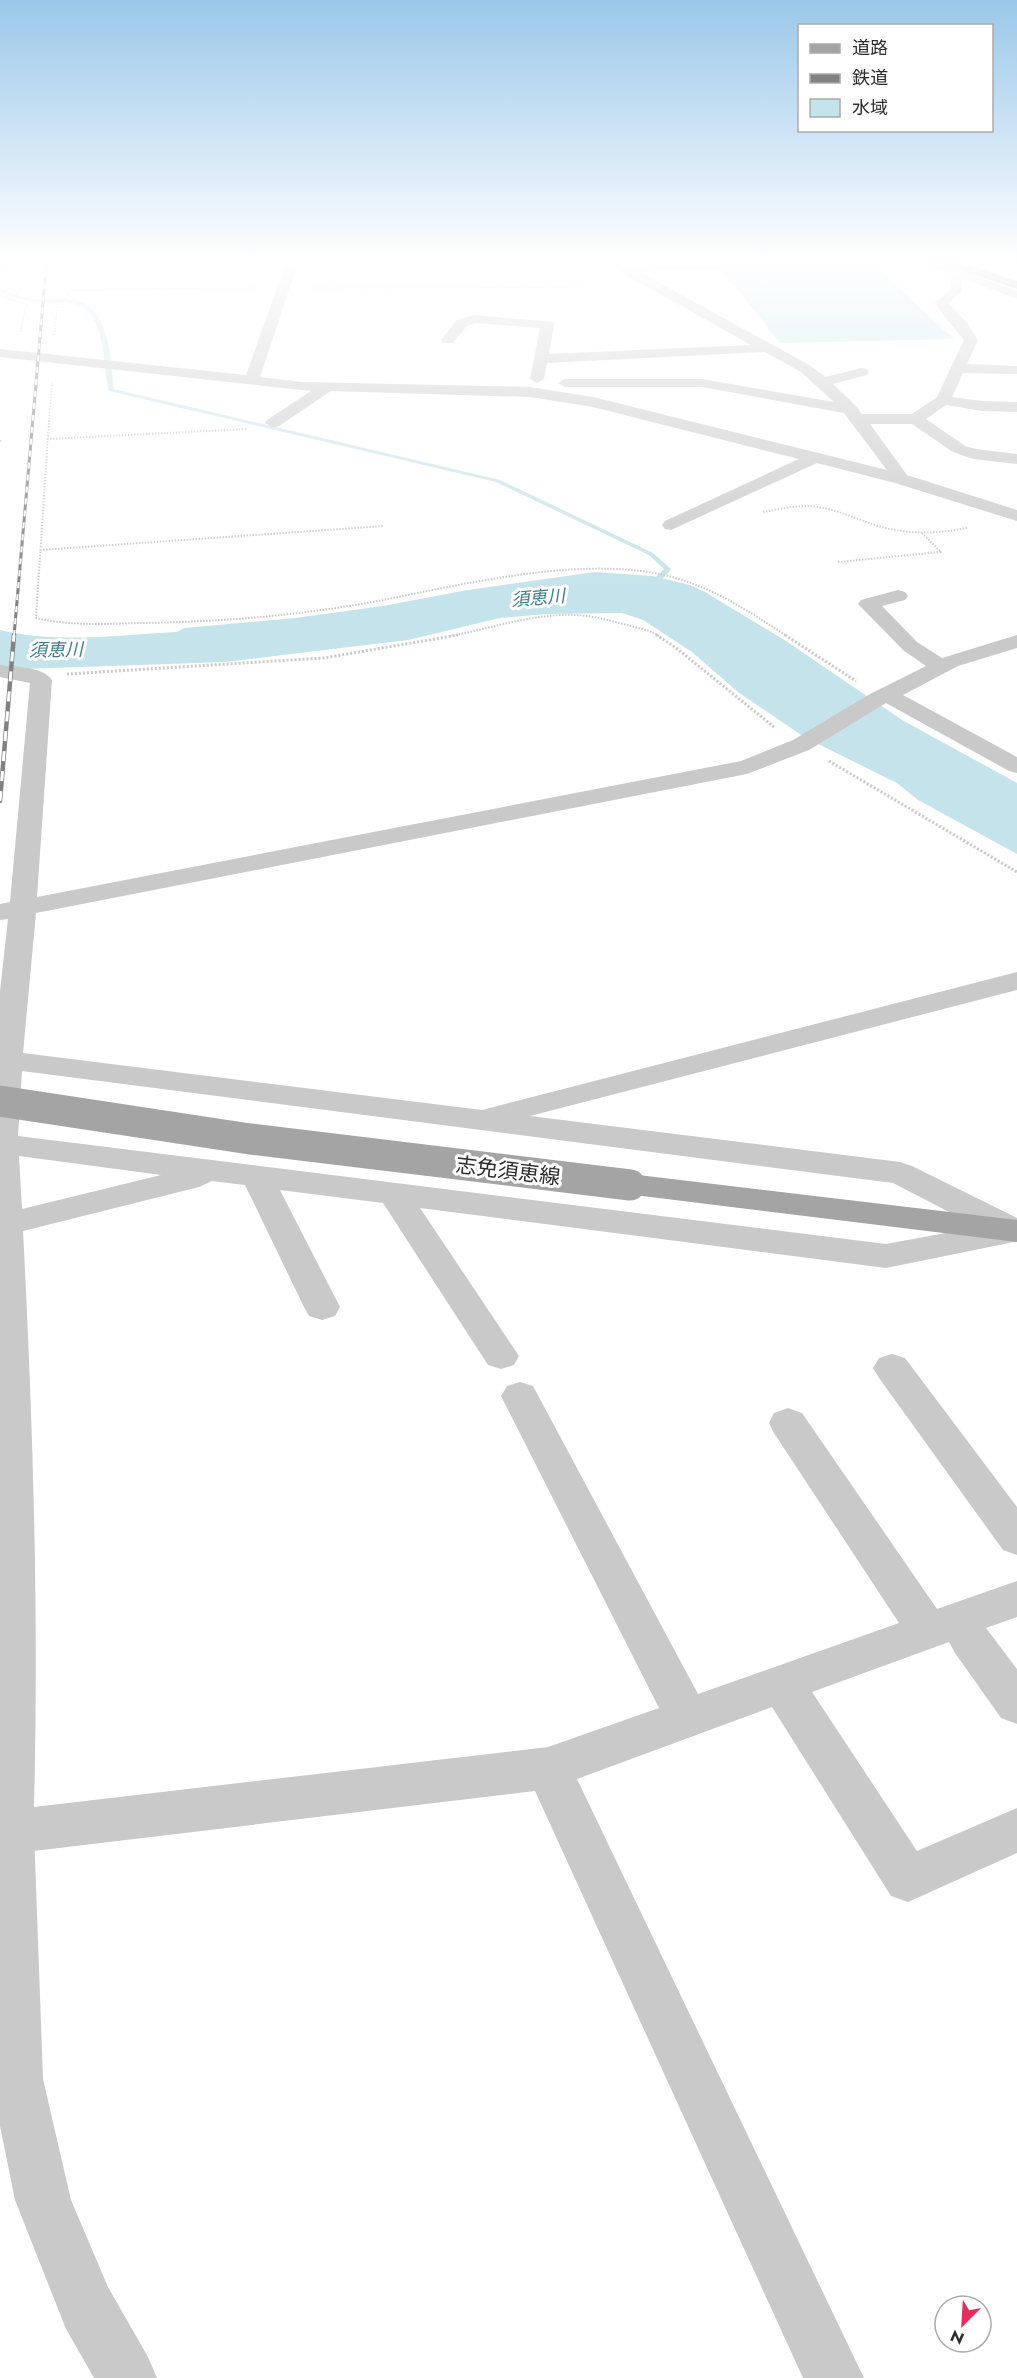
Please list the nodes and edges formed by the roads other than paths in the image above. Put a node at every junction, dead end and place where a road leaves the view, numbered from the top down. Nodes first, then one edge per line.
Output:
1 (133, 368) edge
2 (255, 368) edge
3 (539, 368) edge
4 (804, 368) edge
5 (958, 368) joint
6 (1017, 370) edge
7 (862, 372) dead end
8 (251, 381) junction
9 (823, 382) junction
10 (327, 387) junction
11 (533, 388) junction
12 (943, 400) junction
13 (1017, 407) edge
14 (856, 415) junction
15 (916, 419) junction
16 (273, 423) road end
17 (814, 458) junction
18 (1017, 459) edge
19 (901, 479) junction
20 (1017, 516) edge
21 (671, 525) dead end
22 (898, 596) dead end
23 (1017, 640) edge
24 (941, 667) junction
25 (0, 671) edge
26 (882, 697) junction
27 (1017, 766) edge
28 (11, 911) edge
29 (1017, 981) edge
30 (7, 1060) junction
31 (0, 1101) edge
32 (478, 1120) junction
33 (2, 1144) junction
34 (218, 1172) junction
35 (256, 1176) junction
36 (393, 1193) junction
37 (6, 1224) junction
38 (1016, 1231) edge
39 (322, 1307) dead end
40 (501, 1356) dead end
41 (892, 1368) dead end
42 (520, 1396) dead end
43 (788, 1423) dead end
44 (1017, 1538) edge
45 (1017, 1599) edge
46 (949, 1635) junction
47 (782, 1684) junction
48 (1017, 1704) edge
49 (687, 1718) junction
50 (548, 1768) junction
51 (1017, 1830) edge
52 (5, 1831) edge
53 (128, 2378) edge
54 (834, 2378) edge

1 - 8 street
2 - 8 street
3 - 11 street
4 - 9 street
5 - 6 street
5 - 12 street
7 - 9 street
8 - 10 street
9 - 14 street
10 - 11 street
10 - 16 street
11 - 14 street
11 - 17 street
12 - 13 street
12 - 15 street
14 - 15 street
14 - 19 street
15 - 18 street
17 - 19 street
17 - 21 street
19 - 20 street
22 - 24 street
23 - 24 street
24 - 26 street
25 - 28 street
26 - 27 street
26 - 28 street
28 - 30 street
29 - 32 street
30 - 32 street
30 - 33 street
31 - 38 main road, 志免須恵線, bridge
32 - 38 street
33 - 34 street
33 - 37 street
34 - 35 street
34 - 37 street
35 - 36 street
35 - 39 street
36 - 38 street
36 - 40 street
37 - 52 street
41 - 44 street
42 - 49 street
43 - 46 street
45 - 46 street
46 - 47 street
46 - 48 street
47 - 49 street
47 - 51 street
49 - 50 street
50 - 52 street
50 - 54 street
52 - 53 street

